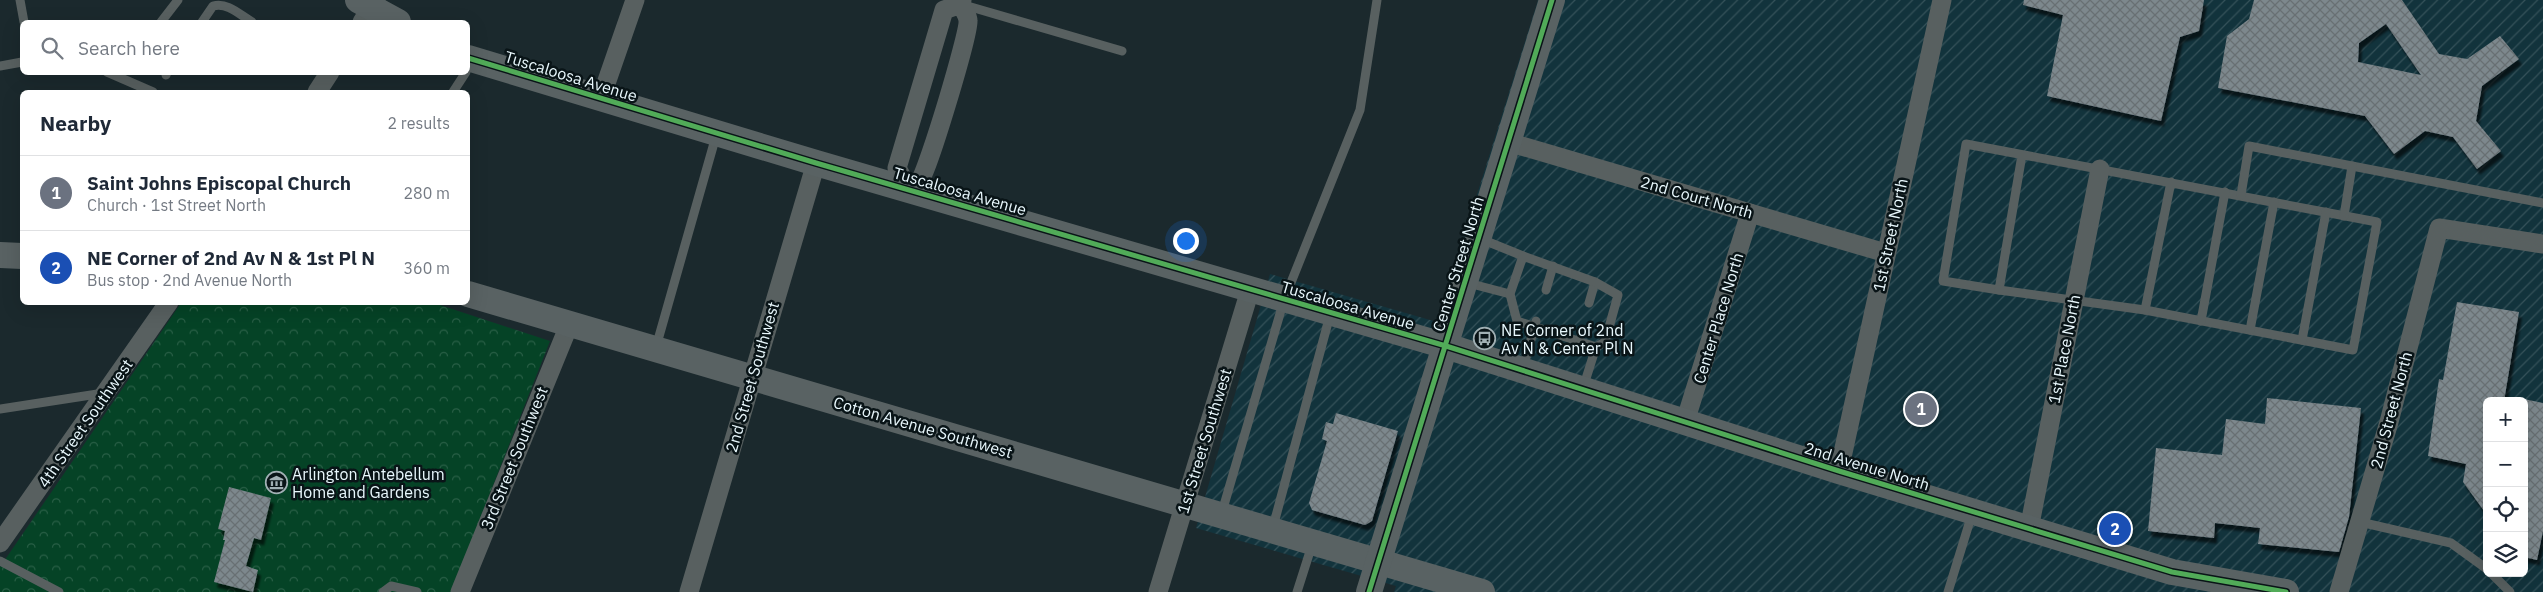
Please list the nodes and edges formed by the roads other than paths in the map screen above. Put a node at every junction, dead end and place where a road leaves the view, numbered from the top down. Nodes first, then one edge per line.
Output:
1 (20, 0) edge
2 (178, 0) edge
3 (635, 0) edge
4 (1377, 0) edge
5 (1552, 0) edge
6 (1942, 0) edge
7 (956, 1) edge
8 (367, 8) edge
9 (24, 20) edge
10 (163, 20) edge
11 (203, 20) edge
12 (249, 20) edge
13 (394, 20) edge
14 (1122, 51) dead end
15 (20, 62) edge
16 (470, 65) edge
17 (0, 66) edge
18 (114, 75) edge
19 (326, 75) edge
20 (463, 75) edge
21 (148, 90) edge
22 (318, 90) edge
23 (454, 90) edge
24 (601, 98) junction
25 (717, 133) junction
26 (1508, 142) junction
27 (2022, 154) junction
28 (816, 163) junction
29 (2352, 166) junction
30 (2100, 169) junction
31 (2171, 182) junction
32 (908, 188) junction
33 (2225, 192) junction
34 (2241, 195) junction
35 (2274, 202) junction
36 (2543, 203) edge
37 (2326, 212) junction
38 (1750, 213) junction
39 (2344, 216) junction
40 (1479, 239) junction
41 (2543, 244) edge
42 (1886, 253) junction
43 (0, 256) edge
44 (20, 256) edge
45 (1522, 256) junction
46 (1553, 266) junction
47 (1465, 282) junction
48 (1595, 282) junction
49 (1250, 290) junction
50 (1546, 290) dead end
51 (1999, 290) junction
52 (1510, 294) junction
53 (470, 295) edge
54 (1284, 300) junction
55 (2074, 300) junction
56 (1589, 303) dead end
57 (166, 305) edge
58 (2145, 310) junction
59 (1331, 313) junction
60 (2201, 321) junction
61 (1535, 324) junction
62 (568, 325) junction
63 (2250, 330) junction
64 (2302, 340) junction
65 (1446, 346) junction
66 (1596, 346) junction
67 (656, 350) junction
68 (1522, 370) junction
69 (752, 377) junction
70 (1583, 390) junction
71 (106, 393) junction
72 (0, 409) edge
73 (1686, 422) junction
74 (1839, 471) junction
75 (1184, 504) junction
76 (1972, 512) junction
77 (1221, 515) junction
78 (2360, 522) junction
79 (2029, 529) junction
80 (1272, 530) junction
81 (1313, 542) junction
82 (0, 543) edge
83 (0, 561) edge
84 (1378, 561) junction
85 (2483, 566) edge
86 (2495, 577) edge
87 (59, 592) edge
88 (383, 592) edge
89 (417, 592) edge
90 (460, 592) edge
91 (689, 592) edge
92 (1158, 592) edge
93 (1297, 592) edge
94 (1369, 592) edge
95 (1482, 592) edge
96 (1948, 592) edge
97 (2286, 592) edge
98 (2339, 592) edge
99 (2510, 592) edge

1 - 9 lane
2 - 10 lane
3 - 24 street
4 - 54 lane
5 - 26 street, Center Street North
6 - 42 street, 1st Street North
7 - 14 lane
7 - 32 street
7 - 32 street
8 - 13 street
11 - 12 lane
15 - 17 lane
16 - 24 street, Tuscaloosa Avenue
18 - 21 lane
19 - 22 street
20 - 23 lane
24 - 25 street, Tuscaloosa Avenue
25 - 28 street, Tuscaloosa Avenue
25 - 67 lane
26 - 38 street, 2nd Court North
26 - 40 street, Center Street North
27 - 30 lane
27 - 51 lane
27 - 51 lane
28 - 32 street, Tuscaloosa Avenue
28 - 69 street, 2nd Street Southwest
29 - 34 lane
29 - 36 lane
29 - 39 lane
30 - 31 lane
30 - 55 street, 1st Place North
31 - 33 lane
31 - 58 lane
32 - 49 street, Tuscaloosa Avenue
33 - 34 lane
33 - 60 lane
34 - 35 lane
35 - 37 lane
35 - 63 lane
37 - 39 lane
37 - 64 lane
38 - 42 street, 2nd Court North
38 - 73 street, Center Place North
39 - 64 lane
40 - 45 lane
40 - 47 street, Center Street North
41 - 78 street, 2nd Street North
42 - 74 street, 1st Street North
43 - 44 street
45 - 46 lane
45 - 52 lane
46 - 48 lane
46 - 50 lane
47 - 52 lane
47 - 65 street, Center Street North
48 - 56 lane
48 - 66 lane
49 - 54 street, Tuscaloosa Avenue
49 - 75 street, 1st Street Southwest
51 - 55 lane
52 - 61 lane
53 - 62 street, Cotton Avenue Southwest
54 - 59 street, Tuscaloosa Avenue
54 - 77 lane
55 - 58 lane
55 - 79 street, 1st Place North
57 - 71 street, 4th Street Southwest
58 - 60 lane
59 - 65 street, Tuscaloosa Avenue
59 - 80 lane
60 - 63 lane
61 - 66 lane
61 - 68 lane
62 - 67 street, Cotton Avenue Southwest
62 - 90 street, 3rd Street Southwest
63 - 64 lane
65 - 68 street, 2nd Avenue North
65 - 84 street, Center Street North
66 - 70 lane
67 - 69 street, Cotton Avenue Southwest
68 - 70 street, 2nd Avenue North
69 - 75 street, Cotton Avenue Southwest
69 - 91 street, 2nd Street Southwest
70 - 73 street, 2nd Avenue North
71 - 72 lane
71 - 82 street, 4th Street Southwest
73 - 74 street, 2nd Avenue North
74 - 76 street, 2nd Avenue North
75 - 77 street, Cotton Avenue Southwest
75 - 92 street, 1st Street Southwest
76 - 79 street, 2nd Avenue North
76 - 96 lane
77 - 80 street, Cotton Avenue Southwest
78 - 85 lane
78 - 98 street, 2nd Street North
79 - 97 street, 2nd Avenue North
80 - 81 street, Cotton Avenue Southwest
81 - 84 street, Cotton Avenue Southwest
81 - 93 lane
83 - 87 lane
84 - 94 street, Center Street North
84 - 95 street, Cotton Avenue Southwest
86 - 99 lane
88 - 89 lane

